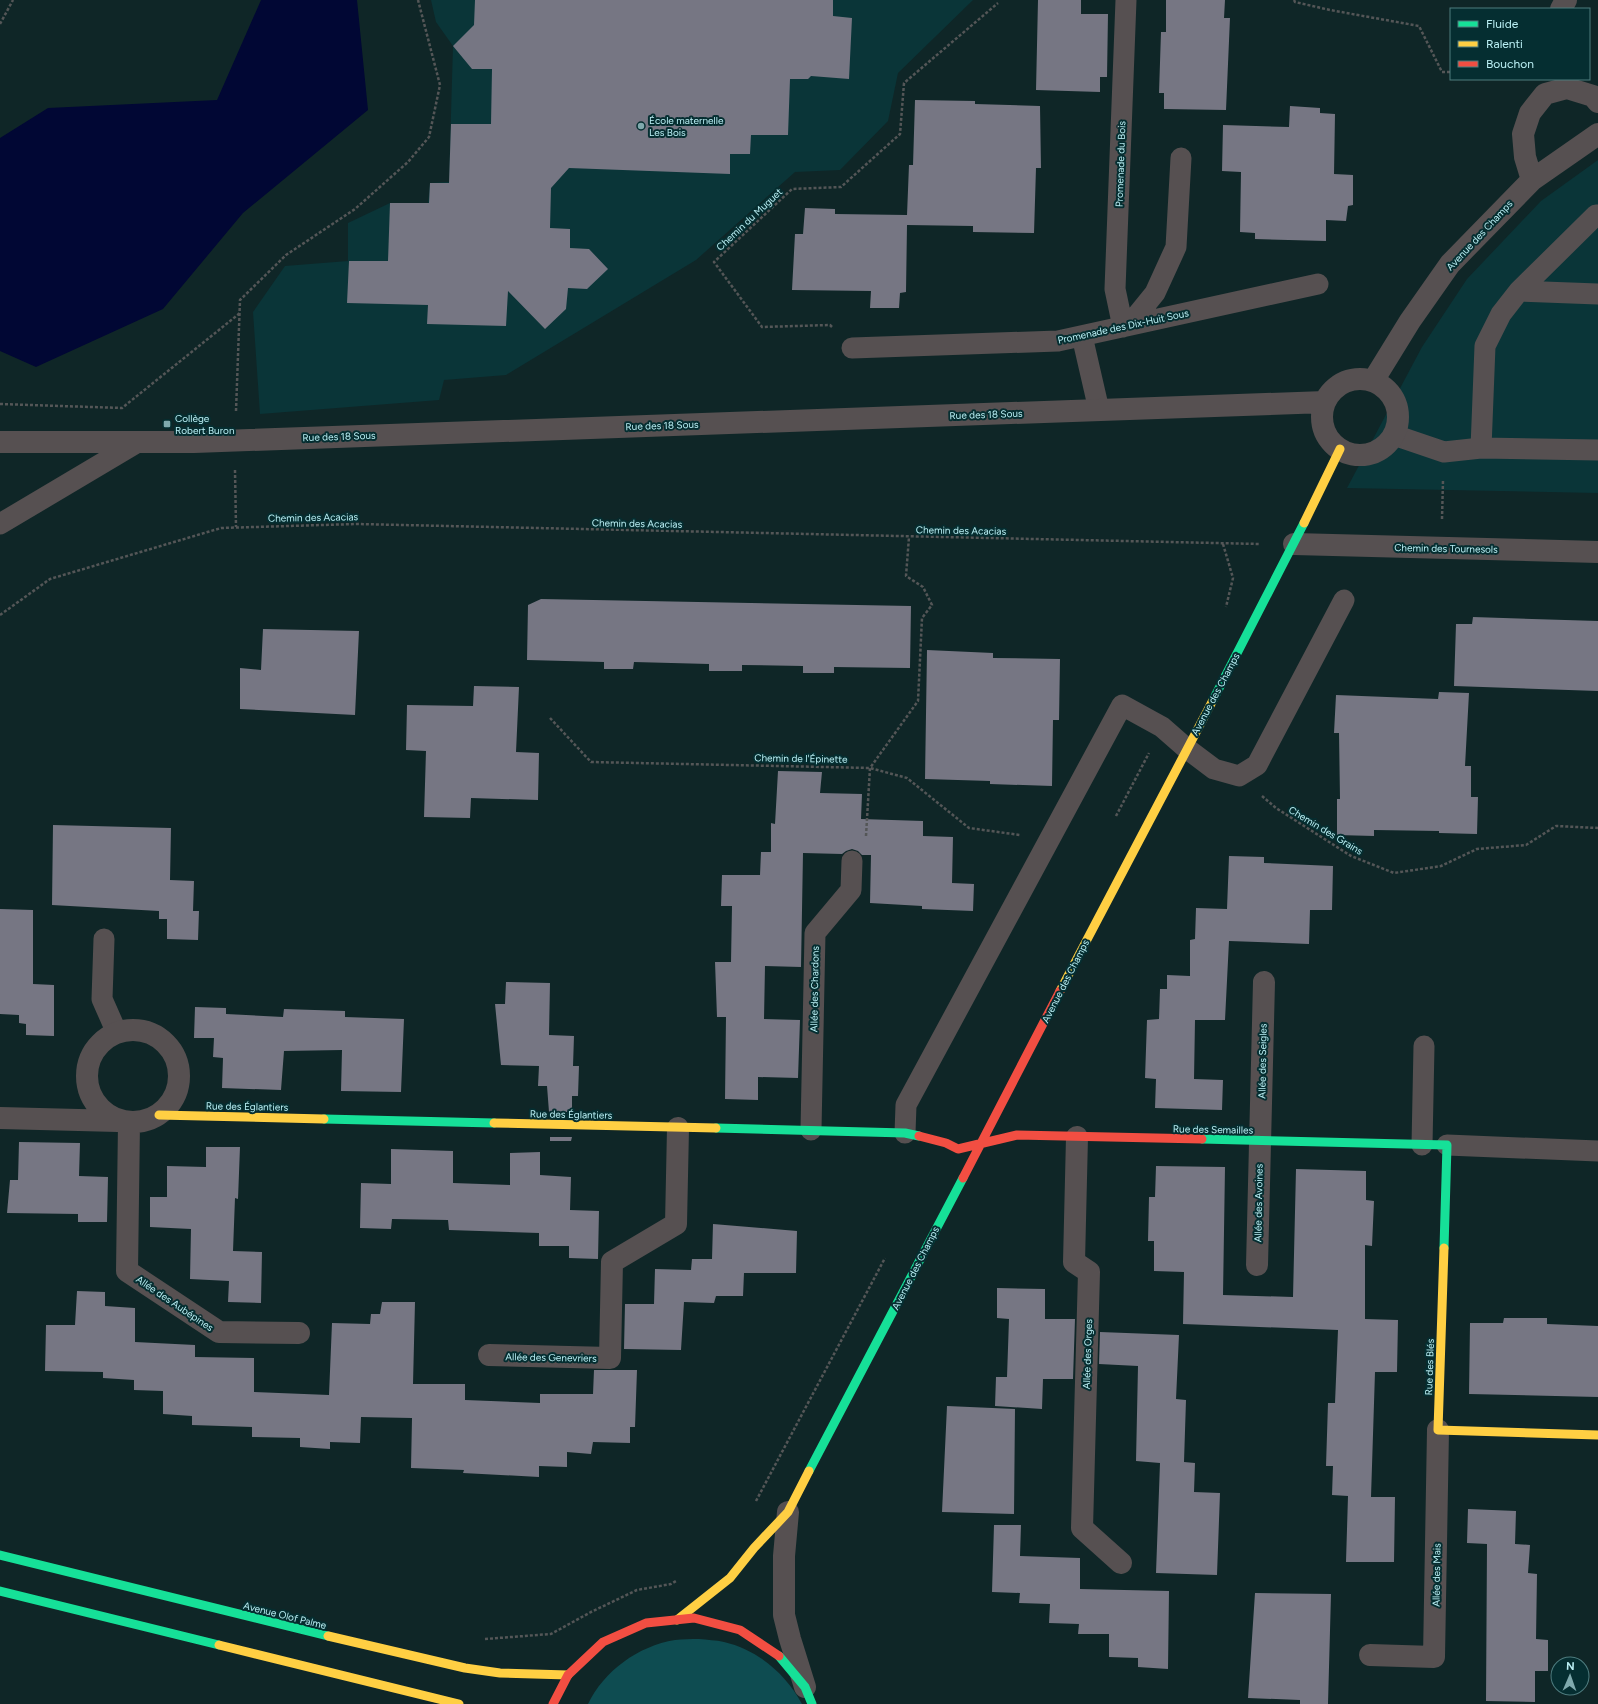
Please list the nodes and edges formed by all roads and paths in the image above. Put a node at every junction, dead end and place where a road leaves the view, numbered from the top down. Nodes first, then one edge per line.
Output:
1 (13, 0) edge
2 (418, 0) edge
3 (1126, 0) edge
4 (1294, 0) edge
5 (998, 3) dead end
6 (0, 24) edge
7 (1450, 72) edge
8 (1556, 85) edge
9 (1598, 102) edge
10 (1598, 134) edge
11 (1181, 158) dead end
12 (1532, 180) junction
13 (1598, 215) edge
14 (1318, 284) dead end
15 (1519, 291) junction
16 (1598, 294) edge
17 (240, 313) junction
18 (1126, 326) junction
19 (1082, 336) junction
20 (852, 348) joint
21 (1373, 381) junction
22 (1325, 402) junction
23 (0, 404) edge
24 (1100, 410) junction
25 (1394, 435) junction
26 (235, 439) junction
27 (0, 442) edge
28 (138, 442) junction
29 (1481, 448) junction
30 (1340, 449) junction
31 (1598, 450) edge
32 (1444, 452) junction
33 (0, 524) edge
34 (236, 527) junction
35 (909, 537) junction
36 (1223, 544) junction
37 (1294, 544) junction
38 (1441, 548) junction
39 (1598, 552) edge
40 (1344, 600) dead end
41 (1225, 610) dead end
42 (0, 615) edge
43 (550, 718) dead end
44 (1162, 727) junction
45 (1186, 748) junction
46 (870, 768) junction
47 (1239, 776) junction
48 (1115, 818) dead end
49 (1598, 828) edge
50 (1050, 838) junction
51 (852, 860) joint
52 (104, 939) dead end
53 (1264, 982) dead end
54 (116, 1033) junction
55 (1424, 1046) dead end
56 (159, 1115) junction
57 (0, 1118) edge
58 (124, 1122) junction
59 (678, 1128) junction
60 (811, 1130) junction
61 (905, 1133) junction
62 (1077, 1137) junction
63 (1260, 1141) junction
64 (979, 1144) junction
65 (1422, 1145) junction
66 (1447, 1145) junction
67 (1598, 1151) edge
68 (887, 1254) dead end
69 (1257, 1265) dead end
70 (299, 1333) dead end
71 (489, 1355) dead end
72 (1438, 1430) junction
73 (1598, 1435) edge
74 (754, 1503) dead end
75 (788, 1512) junction
76 (0, 1555) edge
77 (1121, 1563) dead end
78 (677, 1580) dead end
79 (0, 1591) edge
80 (677, 1620) junction
81 (1370, 1656) dead end
82 (465, 1668) junction
83 (568, 1675) junction
84 (808, 1696) edge
85 (459, 1704) edge
86 (553, 1704) edge

1 - 6 path
2 - 17 path
3 - 18 lane, Promenade du Bois
4 - 7 path
5 - 20 path, Chemin du Muguet
8 - 9 street
8 - 12 street
10 - 12 street, Avenue des Champs
11 - 18 lane
12 - 21 street, Avenue des Champs
13 - 15 lane
14 - 18 lane, Promenade des Dix-Huit Sous
15 - 16 lane
15 - 29 lane
17 - 23 path
17 - 26 path
18 - 19 lane, Promenade des Dix-Huit Sous
19 - 20 lane, Promenade des Dix-Huit Sous
19 - 24 lane
21 - 22 street
21 - 25 street
22 - 24 street, Rue des 18 Sous
22 - 30 street
24 - 26 street, Rue des 18 Sous
25 - 30 street
25 - 32 lane
26 - 28 street, Rue des 18 Sous
26 - 34 path
27 - 28 street, Rue des 18 Sous
28 - 33 lane
29 - 31 lane
29 - 32 lane
30 - 37 street, Avenue des Champs
32 - 38 path
34 - 35 path, Chemin des Acacias
34 - 42 path, Chemin des Acacias
35 - 36 path, Chemin des Acacias
35 - 46 path
36 - 37 path, Chemin des Acacias
36 - 41 path
37 - 38 street, Chemin des Tournesols
37 - 45 street, Avenue des Champs
38 - 39 street, Chemin des Tournesols
40 - 47 lane
43 - 46 path, Chemin de l'Épinette
44 - 45 lane
44 - 48 path
44 - 50 lane
45 - 47 lane
45 - 64 street, Avenue des Champs
46 - 50 path, Chemin de l'Épinette
46 - 51 path
47 - 49 path, Chemin des Grains
50 - 61 lane
51 - 60 lane, Allée des Chardons
52 - 54 lane
53 - 63 street, Allée des Seigles
54 - 56 street
54 - 58 street
55 - 65 lane
56 - 58 street
56 - 59 street, Rue des Églantiers
57 - 58 street
58 - 70 street, Allée des Aubépines
59 - 60 street, Rue des Églantiers
59 - 71 street, Allée des Genevriers
60 - 61 street, Rue des Églantiers
61 - 64 street, Rue des Églantiers
62 - 63 street, Rue des Semailles
62 - 64 street, Rue des Semailles
62 - 77 street, Allée des Orges
63 - 65 street, Rue des Semailles
63 - 69 street, Allée des Avoines
64 - 75 street, Avenue des Champs
65 - 66 street, Rue des Semailles
66 - 67 lane
66 - 72 street, Rue des Blés
68 - 74 path
72 - 73 street
72 - 81 street, Allée des Mais
75 - 80 street, Avenue des Champs
75 - 84 street, Avenue des Champs
76 - 82 street, Avenue Olof Palme
78 - 82 path
79 - 85 street
80 - 83 street
80 - 84 street
82 - 83 street, Avenue Olof Palme
83 - 86 street

